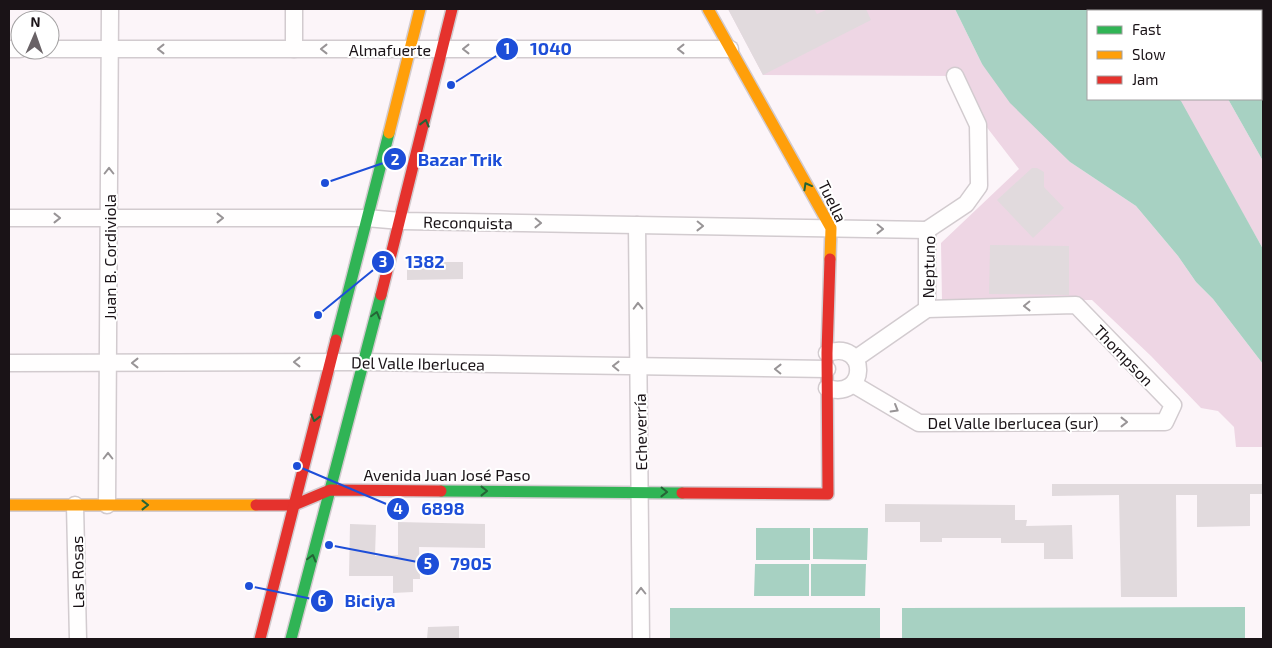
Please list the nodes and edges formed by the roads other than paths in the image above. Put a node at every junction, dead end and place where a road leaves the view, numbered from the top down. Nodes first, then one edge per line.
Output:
1 (110, 9) edge
2 (294, 9) edge
3 (420, 9) edge
4 (452, 9) edge
5 (708, 9) edge
6 (60, 49) edge
7 (110, 49) junction
8 (294, 49) junction
9 (410, 49) junction
10 (443, 49) junction
11 (730, 49) junction
12 (955, 76) dead end
13 (9, 218) edge
14 (109, 218) junction
15 (366, 218) junction
16 (401, 221) junction
17 (637, 225) junction
18 (831, 228) junction
19 (927, 230) junction
20 (927, 309) junction
21 (827, 353) junction
22 (855, 359) junction
23 (329, 362) junction
24 (364, 362) junction
25 (9, 363) edge
26 (108, 363) junction
27 (639, 366) junction
28 (827, 369) junction
29 (853, 384) junction
30 (827, 388) junction
31 (1173, 405) joint
32 (330, 490) junction
33 (640, 492) junction
34 (828, 494) joint
35 (9, 505) edge
36 (75, 505) junction
37 (107, 505) junction
38 (294, 505) junction
39 (78, 639) edge
40 (260, 639) edge
41 (291, 639) edge
42 (641, 639) edge

1 - 7 street, Juan B. Cordiviola
2 - 8 street
3 - 9 street
4 - 10 street
5 - 11 street, Tuella
6 - 7 street, Almafuerte
8 -> 7 street, Almafuerte
14 -> 7 street, Juan B. Cordiviola
9 -> 8 street, Almafuerte
9 - 10 street, Almafuerte
9 - 15 street
11 -> 10 street, Almafuerte
16 -> 10 street
18 -> 11 street, Tuella
12 - 19 street, Neptuno
13 -> 14 street, Reconquista
14 -> 15 street, Reconquista
14 - 26 street, Juan B. Cordiviola
15 - 16 street, Reconquista
15 - 23 street
16 -> 17 street, Reconquista
24 -> 16 street
17 -> 18 street, Reconquista
27 -> 17 street, Echeverría
18 -> 19 street, Reconquista
18 - 21 street, Tuella
19 - 20 street, Neptuno
20 - 22 street
31 -> 20 street, Thompson
21 - 22 street
21 - 28 street, Tuella
22 - 29 street
23 - 24 street, Del Valle Iberlucea
23 -> 26 street, Del Valle Iberlucea
23 -> 38 street
27 -> 24 street, Del Valle Iberlucea
24 - 32 street
25 - 26 street, Del Valle Iberlucea
37 -> 26 street, Juan B. Cordiviola
28 -> 27 street, Del Valle Iberlucea
27 - 33 street, Echeverría
28 - 30 street, Tuella
29 - 30 street
29 -> 31 street, Del Valle Iberlucea (sur)
30 - 34 street, Tuella
32 -> 33 street, Avenida Juan José Paso
32 - 38 street, Avenida Juan José Paso
41 -> 32 street
33 -> 34 street, Avenida Juan José Paso
42 -> 33 street, Echeverría
35 - 36 street, Avenida Juan José Paso
36 - 37 street, Avenida Juan José Paso
36 - 39 street, Las Rosas
37 -> 38 street, Avenida Juan José Paso
38 - 40 street

